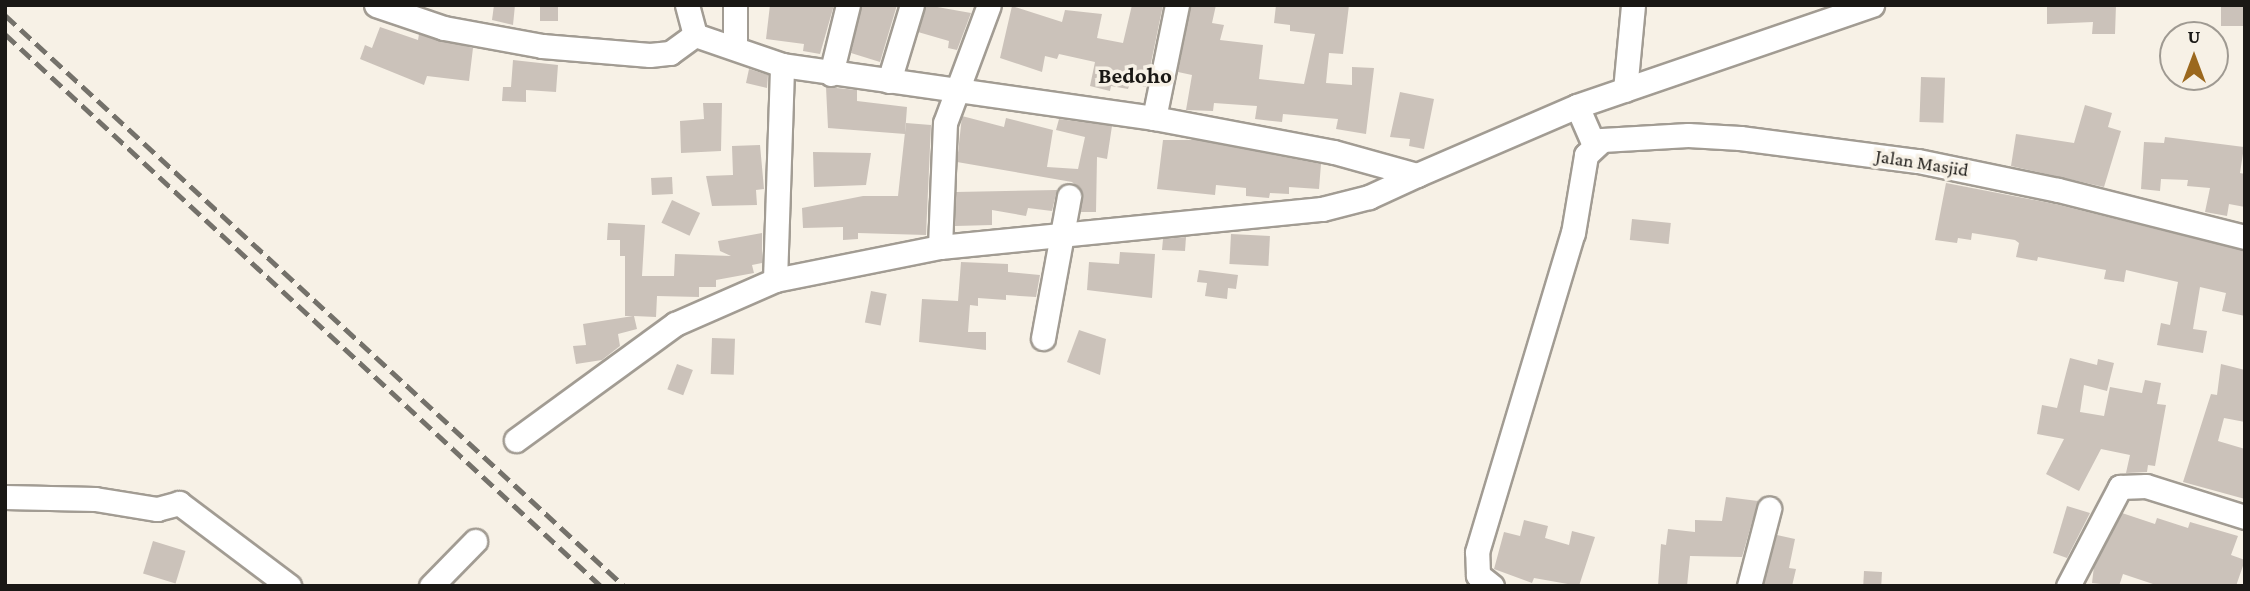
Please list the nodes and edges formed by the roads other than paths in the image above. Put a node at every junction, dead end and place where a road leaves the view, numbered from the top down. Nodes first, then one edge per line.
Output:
1 (376, 5) edge
2 (687, 5) edge
3 (735, 5) edge
4 (848, 5) edge
5 (912, 5) edge
6 (989, 5) edge
7 (1177, 5) edge
8 (1633, 5) edge
9 (1872, 5) edge
10 (695, 35) junction
11 (735, 45) junction
12 (782, 65) junction
13 (831, 74) junction
14 (889, 81) junction
15 (1625, 90) junction
16 (960, 91) junction
17 (1154, 118) junction
18 (1584, 123) junction
19 (1416, 175) junction
20 (1069, 196) dead end
21 (1064, 232) junction
22 (2245, 237) edge
23 (940, 247) junction
24 (775, 280) junction
25 (1043, 338) dead end
26 (516, 439) dead end
27 (5, 497) edge
28 (1769, 509) dead end
29 (2245, 517) edge
30 (475, 541) dead end
31 (289, 586) edge
32 (431, 586) edge
33 (1492, 586) edge
34 (1749, 586) edge
35 (2068, 586) edge

1 - 10 street
2 - 10 street
3 - 11 street
4 - 13 street
5 - 14 street
6 - 16 street
7 - 17 street
8 - 15 street
9 - 15 street
10 - 11 street
11 - 12 street
12 - 13 street
12 - 24 street
13 - 14 street
14 - 16 street
15 - 18 street
16 - 17 street
16 - 23 street
17 - 19 street
18 - 19 street
18 - 22 street, Jalan Masjid
18 - 33 street
19 - 21 street
20 - 21 street
21 - 23 street
21 - 25 street
23 - 24 street
24 - 26 street
27 - 31 street
28 - 34 street
29 - 35 street
30 - 32 street

